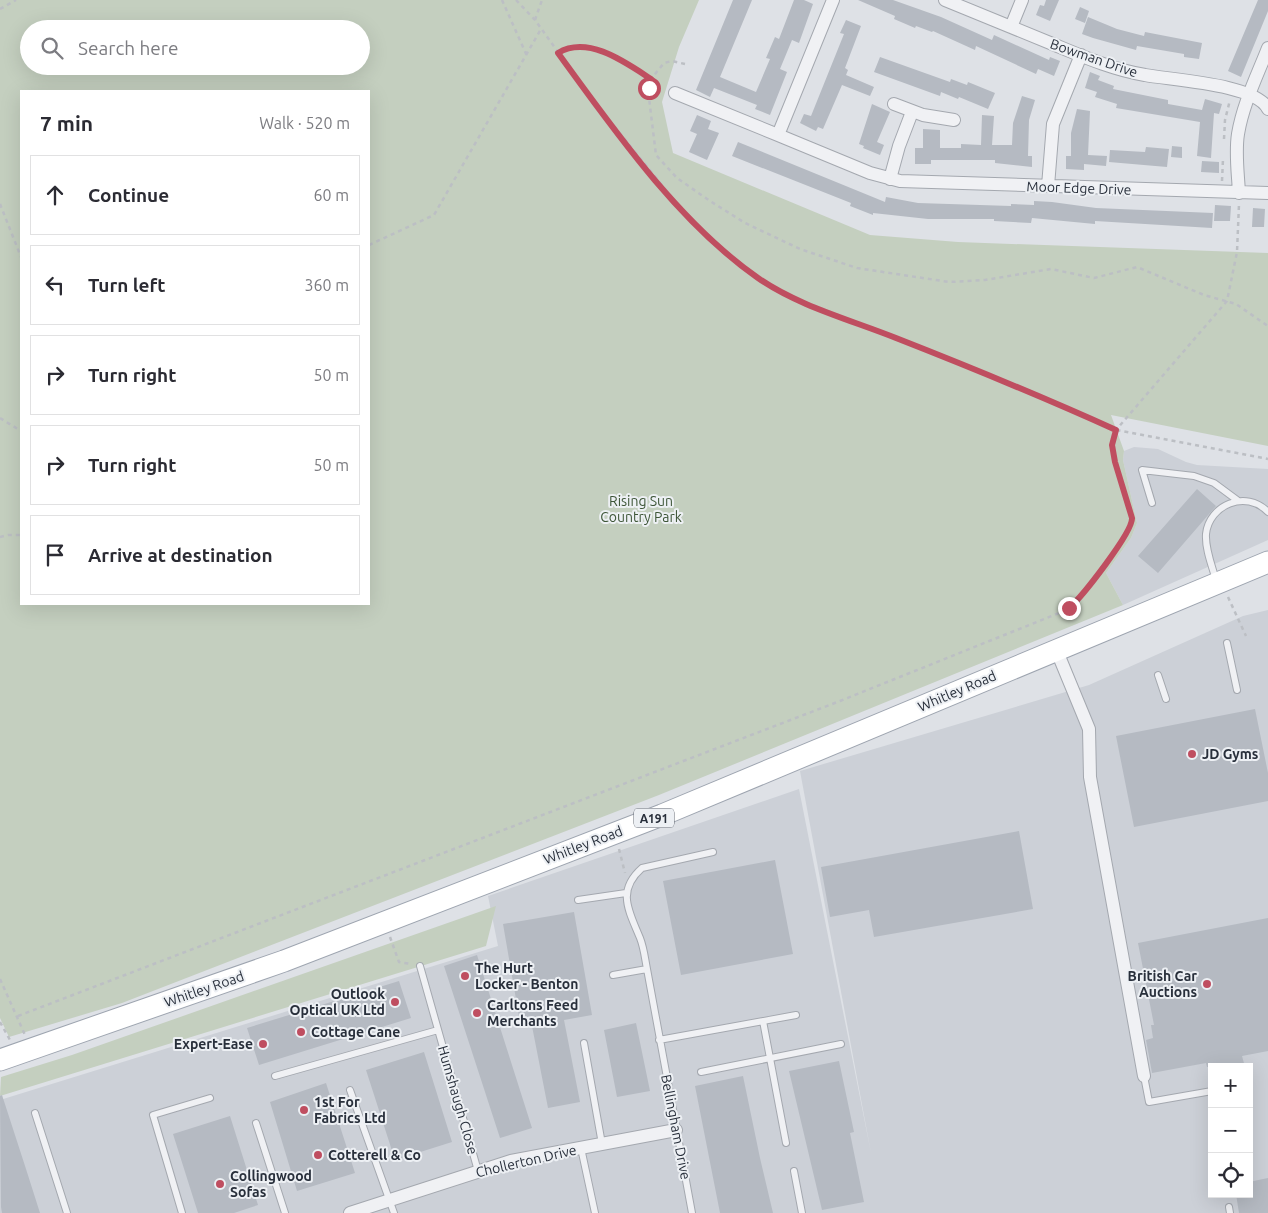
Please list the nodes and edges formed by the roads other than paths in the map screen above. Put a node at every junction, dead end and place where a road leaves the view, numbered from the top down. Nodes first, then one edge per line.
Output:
1 (833, 0) edge
2 (945, 0) edge
3 (1022, 0) edge
4 (1011, 27) junction
5 (1268, 48) edge
6 (1081, 55) junction
7 (676, 93) dead end
8 (1249, 95) junction
9 (894, 104) dead end
10 (1268, 109) edge
11 (912, 112) junction
12 (954, 120) dead end
13 (778, 135) junction
14 (890, 179) junction
15 (1048, 186) junction
16 (1239, 193) junction
17 (1268, 193) edge
18 (1237, 500) junction
19 (1152, 503) dead end
20 (1268, 512) edge
21 (1268, 562) edge
22 (1220, 585) junction
23 (1227, 643) dead end
24 (1056, 649) junction
25 (1158, 675) dead end
26 (1237, 690) dead end
27 (1166, 699) dead end
28 (713, 852) dead end
29 (626, 893) junction
30 (578, 900) dead end
31 (420, 966) road end
32 (647, 969) junction
33 (613, 975) dead end
34 (796, 1015) dead end
35 (763, 1021) junction
36 (438, 1030) junction
37 (659, 1040) junction
38 (584, 1043) dead end
39 (841, 1044) dead end
40 (6, 1052) edge
41 (770, 1058) junction
42 (701, 1072) dead end
43 (275, 1076) dead end
44 (1144, 1076) joint
45 (350, 1090) dead end
46 (1208, 1092) edge
47 (210, 1098) dead end
48 (35, 1113) dead end
49 (256, 1122) dead end
50 (676, 1130) junction
51 (786, 1143) dead end
52 (602, 1144) junction
53 (581, 1148) junction
54 (478, 1171) junction
55 (794, 1171) dead end
56 (390, 1200) junction
57 (67, 1213) edge
58 (182, 1213) edge
59 (284, 1213) edge
60 (350, 1213) edge
61 (394, 1213) edge
62 (595, 1213) edge
63 (692, 1213) edge
64 (802, 1213) edge

1 - 13 street
2 - 4 street, Bowman Drive
3 - 4 street
4 - 6 street, Bowman Drive
5 - 8 street
6 - 8 street, Bowman Drive
6 - 15 street
7 - 13 street, Moor Edge Drive
8 - 10 street, Bowman Drive
8 - 16 street
9 - 11 street
11 - 12 street
11 - 14 street
13 - 14 street, Moor Edge Drive
14 - 15 street, Moor Edge Drive
15 - 16 street, Moor Edge Drive
16 - 17 street, Moor Edge Drive
18 - 19 lane
18 - 20 lane
18 - 22 lane
21 - 22 main road, Whitley Road / A191
22 - 24 main road, Whitley Road / A191
23 - 26 lane
24 - 40 main road, Whitley Road / A191
24 - 44 street
25 - 27 lane
28 - 29 lane, Bellingham Drive
29 - 30 lane
29 - 32 lane, Bellingham Drive
31 - 36 lane, Humshaugh Close
32 - 33 lane
32 - 37 lane, Bellingham Drive
34 - 35 lane
35 - 37 lane
35 - 41 lane
36 - 43 lane, Humshaugh Close
36 - 54 lane, Humshaugh Close
37 - 50 lane, Bellingham Drive
38 - 52 lane
39 - 41 lane
41 - 42 lane
41 - 51 lane
44 - 46 lane
45 - 56 lane
47 - 58 lane
48 - 57 lane
49 - 59 lane
50 - 52 street, Chollerton Drive
50 - 63 lane, Bellingham Drive
52 - 53 street, Chollerton Drive
53 - 54 street, Chollerton Drive
53 - 62 lane
54 - 56 street, Chollerton Drive
55 - 64 lane
56 - 60 street, Chollerton Drive
56 - 61 lane

